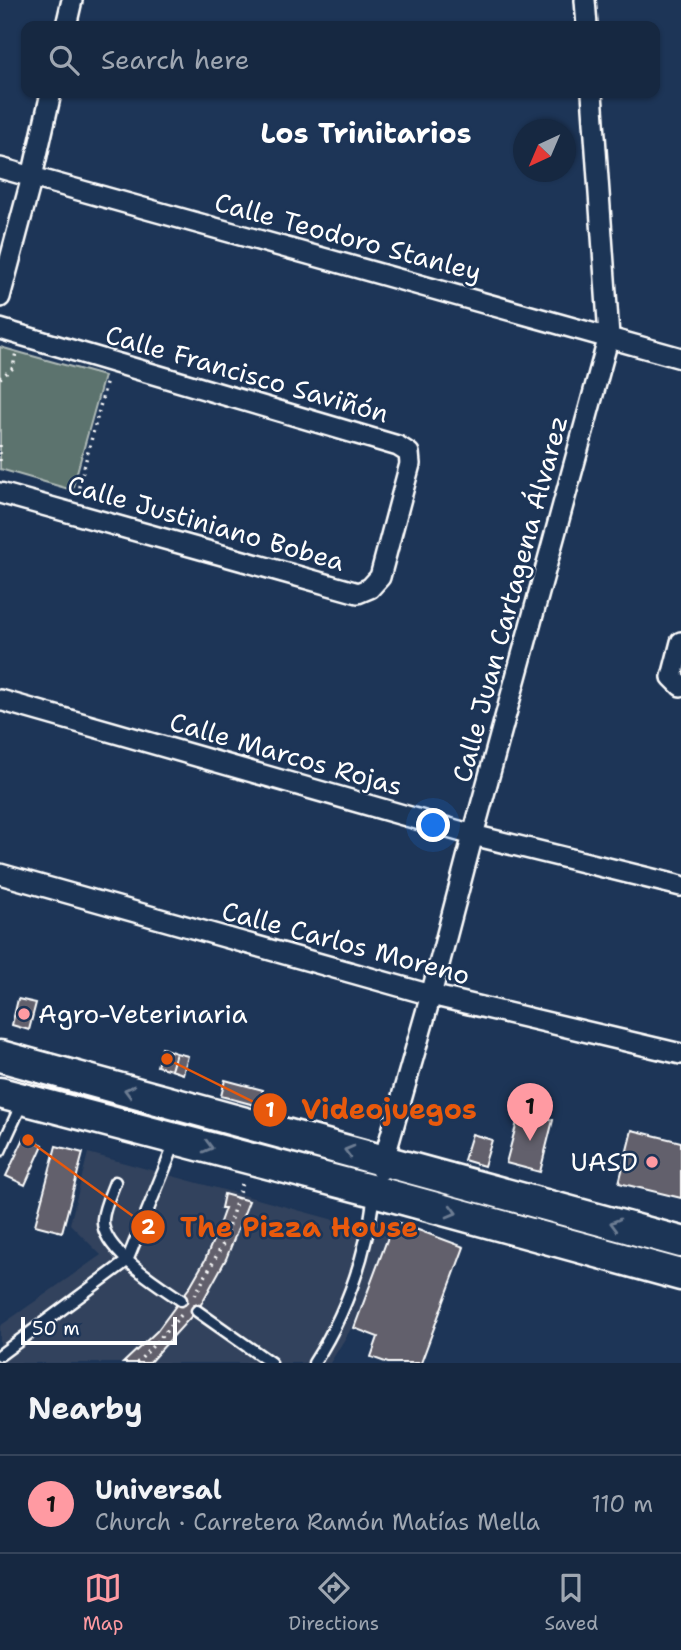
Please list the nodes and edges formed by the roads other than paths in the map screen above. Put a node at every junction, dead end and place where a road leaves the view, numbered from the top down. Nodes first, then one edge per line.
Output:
1 (72, 0) edge
2 (585, 0) edge
3 (67, 21) edge
4 (587, 21) edge
5 (50, 98) edge
6 (592, 98) edge
7 (0, 168) edge
8 (33, 177) junction
9 (0, 297) edge
10 (9, 332) edge
11 (609, 336) junction
12 (681, 358) edge
13 (0, 493) edge
14 (396, 523) joint
15 (681, 642) edge
16 (681, 686) edge
17 (0, 700) edge
18 (473, 835) junction
19 (0, 874) edge
20 (681, 886) edge
21 (431, 995) junction
22 (681, 1054) edge
23 (0, 1056) edge
24 (12, 1096) edge
25 (176, 1139) junction
26 (0, 1151) edge
27 (384, 1161) junction
28 (115, 1182) dead end
29 (374, 1191) junction
30 (681, 1242) edge
31 (127, 1261) junction
32 (681, 1275) edge
33 (0, 1355) edge
34 (271, 1363) edge
35 (314, 1363) edge

1 - 3 street
2 - 4 street
5 - 8 street
6 - 11 street, Calle Juan Cartagena Álvarez
7 - 8 street, Calle Teodoro Stanley
8 - 9 street
8 - 11 street, Calle Teodoro Stanley
10 - 14 street, Calle Francisco Saviñón
11 - 12 street, Calle Teodoro Stanley
11 - 18 street, Calle Juan Cartagena Álvarez
13 - 14 street, Calle Justiniano Bobea
15 - 16 street
17 - 18 street, Calle Marcos Rojas
18 - 20 street, Calle Marcos Rojas
18 - 21 street, Calle Juan Cartagena Álvarez
19 - 21 street, Calle Carlos Moreno
21 - 22 street, Calle Carlos Moreno
21 - 27 street, Calle Juan Cartagena Álvarez
27 -> 23 main road
24 - 25 main road
24 - 26 lane
25 -> 29 main road
25 - 31 lane
27 - 29 street, Calle Juan Cartagena Álvarez
30 -> 27 main road
28 - 31 lane
29 -> 32 main road
29 - 35 lane
31 - 33 lane
31 - 34 lane

